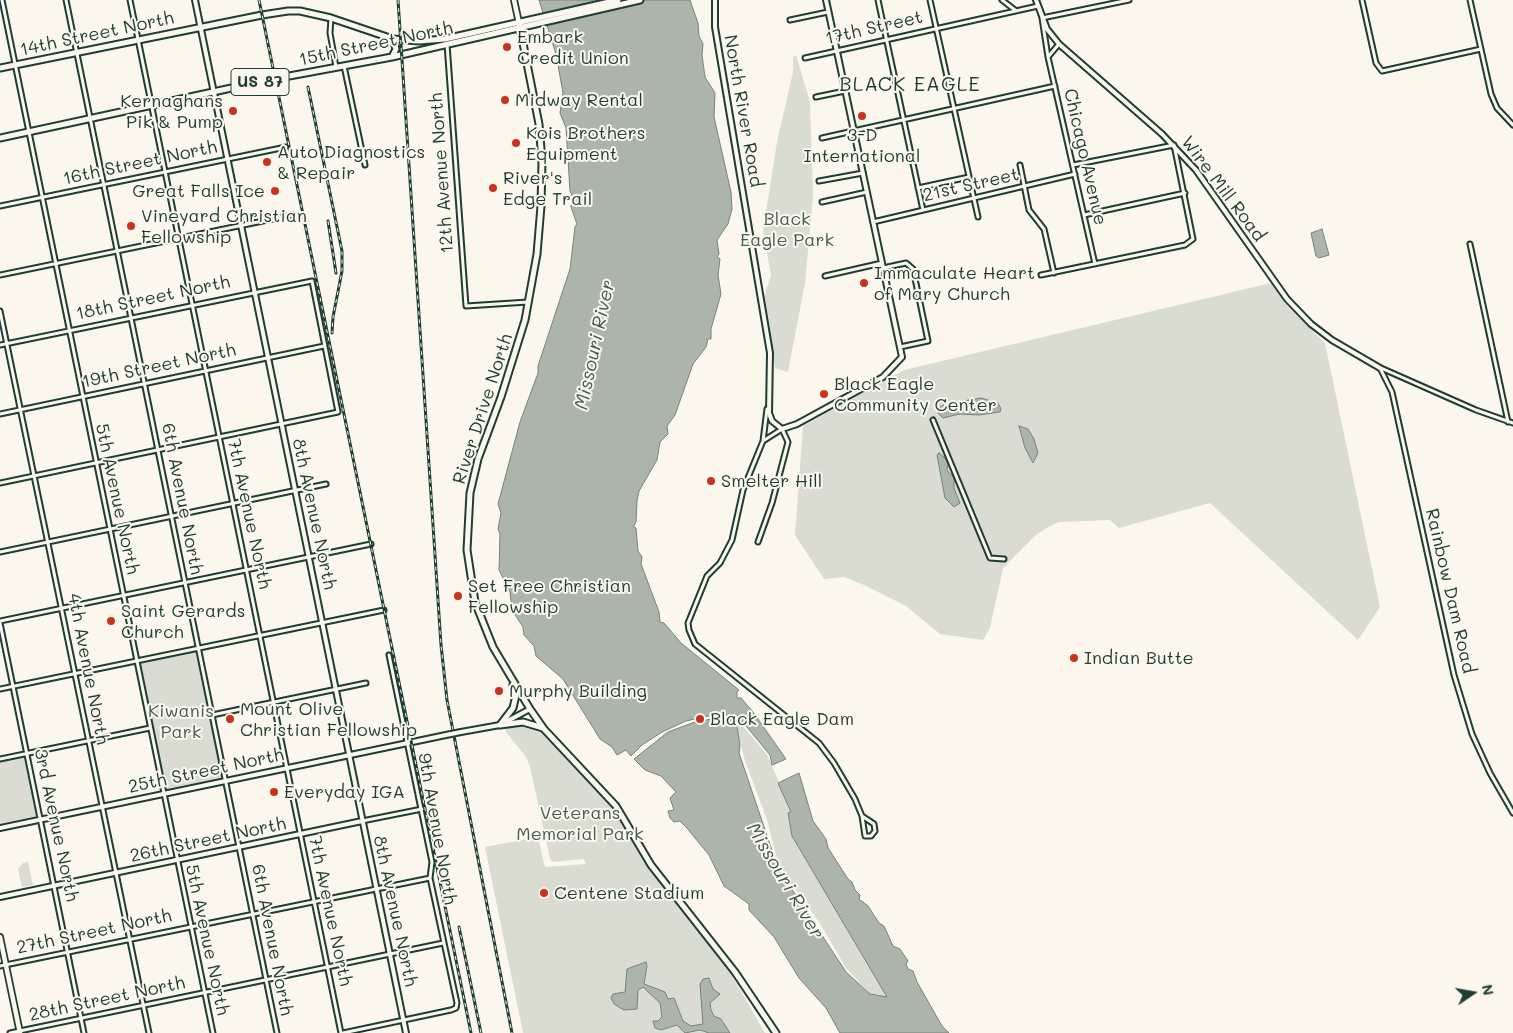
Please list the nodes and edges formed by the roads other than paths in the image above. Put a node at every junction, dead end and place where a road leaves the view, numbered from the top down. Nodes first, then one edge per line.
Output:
1 (2, 0) edge
2 (66, 0) edge
3 (130, 0) edge
4 (195, 0) edge
5 (514, 0) edge
6 (618, 0) edge
7 (640, 0) edge
8 (714, 0) edge
9 (826, 0) edge
10 (878, 0) edge
11 (930, 0) edge
12 (1002, 0) edge
13 (1036, 0) edge
14 (1129, 0) edge
15 (1362, 0) edge
16 (1470, 0) edge
17 (1038, 6) junction
18 (1015, 11) junction
19 (828, 12) junction
20 (331, 18) junction
21 (1042, 18) junction
22 (790, 20) dead end
23 (531, 23) junction
24 (520, 25) junction
25 (200, 27) junction
26 (937, 28) junction
27 (393, 39) junction
28 (138, 40) junction
29 (433, 40) joint
30 (887, 40) junction
31 (446, 41) junction
32 (1059, 44) junction
33 (1481, 49) junction
34 (836, 51) junction
35 (76, 53) junction
36 (392, 57) junction
37 (1048, 57) junction
38 (805, 58) dead end
39 (15, 65) junction
40 (344, 66) junction
41 (336, 67) junction
42 (0, 68) edge
43 (1055, 86) junction
44 (844, 91) junction
45 (213, 93) junction
46 (816, 97) dead end
47 (151, 106) junction
48 (955, 108) junction
49 (90, 119) junction
50 (905, 120) junction
51 (1513, 125) edge
52 (854, 131) junction
53 (28, 132) junction
54 (0, 138) edge
55 (822, 138) dead end
56 (1174, 145) junction
57 (286, 147) dead end
58 (227, 159) junction
59 (365, 165) dead end
60 (1020, 165) dead end
61 (1073, 165) junction
62 (165, 172) junction
63 (863, 173) junction
64 (1075, 174) junction
65 (970, 177) junction
66 (819, 181) dead end
67 (103, 185) junction
68 (1024, 186) junction
69 (918, 188) junction
70 (867, 192) junction
71 (1185, 193) junction
72 (42, 198) junction
73 (973, 198) junction
74 (822, 202) dead end
75 (0, 206) edge
76 (923, 210) junction
77 (292, 215) dead end
78 (1084, 215) junction
79 (978, 217) dead end
80 (873, 222) junction
81 (241, 225) junction
82 (178, 238) junction
83 (1470, 244) dead end
84 (116, 251) junction
85 (882, 262) junction
86 (55, 264) junction
87 (1095, 264) junction
88 (883, 268) junction
89 (1054, 272) junction
90 (0, 275) edge
91 (1041, 275) dead end
92 (825, 276) dead end
93 (254, 291) junction
94 (528, 302) junction
95 (192, 304) junction
96 (0, 311) edge
97 (130, 317) junction
98 (69, 330) junction
99 (7, 344) junction
100 (0, 345) edge
101 (324, 346) junction
102 (900, 347) junction
103 (268, 358) junction
104 (1380, 368) junction
105 (206, 371) junction
106 (144, 384) junction
107 (82, 396) junction
108 (768, 404) junction
109 (20, 410) junction
110 (0, 414) edge
111 (933, 420) dead end
112 (1508, 422) junction
113 (1513, 423) edge
114 (281, 424) junction
115 (782, 429) junction
116 (219, 437) junction
117 (764, 441) junction
118 (158, 450) junction
119 (96, 462) junction
120 (34, 476) junction
121 (0, 483) edge
122 (326, 484) dead end
123 (295, 490) junction
124 (232, 503) junction
125 (171, 516) junction
126 (109, 529) junction
127 (48, 542) junction
128 (758, 542) dead end
129 (370, 544) dead end
130 (0, 552) edge
131 (309, 557) junction
132 (1004, 559) dead end
133 (247, 570) junction
134 (184, 582) junction
135 (123, 595) junction
136 (61, 608) junction
137 (384, 610) dead end
138 (0, 622) edge
139 (322, 623) junction
140 (260, 637) junction
141 (198, 650) junction
142 (389, 655) dead end
143 (136, 662) junction
144 (75, 674) junction
145 (511, 680) junction
146 (366, 683) dead end
147 (12, 687) junction
148 (0, 689) edge
149 (336, 689) junction
150 (274, 702) junction
151 (530, 708) junction
152 (212, 715) junction
153 (500, 725) junction
154 (150, 728) junction
155 (544, 729) junction
156 (88, 740) junction
157 (408, 743) junction
158 (27, 754) junction
159 (349, 755) junction
160 (0, 759) edge
161 (287, 768) junction
162 (226, 781) junction
163 (164, 794) junction
164 (102, 808) junction
165 (422, 809) junction
166 (1513, 813) edge
167 (862, 816) junction
168 (41, 820) junction
169 (362, 821) junction
170 (0, 828) edge
171 (300, 834) junction
172 (239, 847) junction
173 (177, 861) junction
174 (116, 873) junction
175 (430, 878) junction
176 (54, 886) junction
177 (376, 888) junction
178 (0, 897) edge
179 (314, 901) junction
180 (253, 914) junction
181 (191, 926) junction
182 (0, 937) edge
183 (130, 938) junction
184 (443, 943) junction
185 (67, 952) junction
186 (390, 955) junction
187 (6, 965) junction
188 (0, 966) edge
189 (328, 966) junction
190 (267, 980) junction
191 (204, 993) junction
192 (143, 1005) junction
193 (81, 1019) junction
194 (403, 1021) junction
195 (20, 1032) edge
196 (10, 1033) edge
197 (84, 1033) edge
198 (149, 1033) edge
199 (213, 1033) edge
200 (277, 1033) edge
201 (342, 1033) edge
202 (406, 1033) edge
203 (776, 1033) edge

1 - 39 street, 5th Avenue North
2 - 35 street, 6th Avenue North
3 - 28 street, 7th Avenue North
4 - 25 street, 8th Avenue North
5 - 24 main road, River Drive North
6 - 23 main road, 15th Street North / US 87
7 - 23 main road, 15th Street North / US 87
8 - 108 street, North River Road
9 - 19 street
10 - 30 street
11 - 26 street
12 - 18 street
13 - 17 street, Wire Mill Road
14 - 21 street
15 - 33 street
16 - 33 street
17 - 18 street, 17th Street
17 - 21 street, Wire Mill Road
18 - 26 street, 17th Street
19 - 22 street
19 - 34 street
20 - 25 main road, 14th Street North / US 87
20 - 27 main road, 14th Street North / US 87
20 - 41 street
21 - 32 street, Wire Mill Road
21 - 37 street, Chicago Avenue
23 - 24 main road, 15th Street North / US 87
24 - 31 main road, 15th Street North / US 87
24 - 94 main road, River Drive North
25 - 28 main road, 14th Street North / US 87
25 - 45 street, 8th Avenue North
26 - 30 street, 17th Street
26 - 48 street
27 - 29 main road, 14th Street North / US 87
27 - 36 main road
28 - 35 main road, 14th Street North / US 87
28 - 47 street, 7th Avenue North
29 - 31 main road, 15th Street North / US 87
30 - 34 street, 17th Street
30 - 50 street
31 - 36 main road, 15th Street North / US 87
31 - 94 street, 12th Avenue North
32 - 37 street
32 - 56 street, Wire Mill Road
33 - 51 street
34 - 38 street, 17th Street
34 - 44 street
35 - 39 main road, 14th Street North / US 87
35 - 49 street, 6th Avenue North
36 - 40 main road, 15th Street North / US 87
37 - 43 street, Chicago Avenue
39 - 42 main road, 14th Street North / US 87
39 - 53 street, 5th Avenue North
40 - 41 main road, 15th Street North / US 87
40 - 59 street
41 - 45 main road, 15th Street North / US 87
43 - 48 street
43 - 61 street, Chicago Avenue
44 - 46 street
44 - 52 street
45 - 47 main road, 15th Street North / US 87
45 - 58 street, 8th Avenue North
47 - 49 main road, 15th Street North / US 87
47 - 62 street, 7th Avenue North
48 - 50 street
48 - 65 street
49 - 53 main road, 15th Street North / US 87
49 - 67 street, 6th Avenue North
50 - 52 street
50 - 69 street
52 - 55 street
52 - 63 street
53 - 54 main road, 15th Street North / US 87
53 - 72 street, 5th Avenue North
56 - 61 street
56 - 71 street
56 - 104 street, Wire Mill Road
57 - 58 street, 16th Street North
58 - 62 street, 16th Street North
58 - 81 street, 8th Avenue North
60 - 68 street
61 - 64 street, Chicago Avenue
62 - 67 street, 16th Street North
62 - 82 street, 7th Avenue North
63 - 66 street
63 - 70 street
64 - 68 street, 21st Street
64 - 78 street, Chicago Avenue
65 - 69 street
65 - 73 street
67 - 72 street, 16th Street North
67 - 84 street, 6th Avenue North
68 - 73 street, 21st Street
68 - 89 street
69 - 76 street
70 - 74 street
70 - 80 street
71 - 78 street
71 - 87 street
72 - 75 street, 16th Street North
72 - 86 street, 5th Avenue North
73 - 76 street, 21st Street
73 - 79 street
76 - 80 street, 21st Street
77 - 81 street
78 - 87 street, Chicago Avenue
80 - 85 street
81 - 82 street
81 - 93 street, 8th Avenue North
82 - 84 street
82 - 95 street, 7th Avenue North
83 - 112 street
84 - 86 street
84 - 97 street, 6th Avenue North
85 - 88 street
85 - 92 street
86 - 90 street
86 - 98 street, 5th Avenue North
87 - 89 street
88 - 102 street
88 - 102 street
89 - 91 street
93 - 95 street, 18th Street North
93 - 101 street, 18th Street North
93 - 103 street, 8th Avenue North
94 - 145 main road, River Drive North
95 - 97 street, 18th Street North
95 - 105 street, 7th Avenue North
96 - 99 street, 4th Avenue North
97 - 98 street, 18th Street North
97 - 106 street, 6th Avenue North
98 - 99 street, 18th Street North
98 - 107 street, 5th Avenue North
99 - 100 street, 18th Street North
99 - 109 street, 4th Avenue North
101 - 103 street, 19th Street North
101 - 114 street
102 - 115 street
103 - 105 street, 19th Street North
103 - 114 street, 8th Avenue North
104 - 112 street
104 - 166 street, Rainbow Dam Road
105 - 106 street, 19th Street North
105 - 116 street, 7th Avenue North
106 - 107 street, 19th Street North
106 - 118 street, 6th Avenue North
107 - 109 street, 19th Street North
107 - 119 street, 5th Avenue North
108 - 115 street, North River Road
108 - 117 street, North River Road
109 - 110 street, 19th Street North
109 - 120 street, 4th Avenue North
111 - 132 street
112 - 113 street
114 - 116 street
114 - 123 street, 8th Avenue North
115 - 117 street
115 - 128 street
116 - 118 street
116 - 124 street, 7th Avenue North
117 - 167 street, North River Road
118 - 119 street
118 - 125 street, 6th Avenue North
119 - 120 street
119 - 126 street, 5th Avenue North
120 - 121 street
120 - 127 street, 4th Avenue North
122 - 123 street
123 - 124 street
123 - 131 street, 8th Avenue North
124 - 125 street
124 - 133 street, 7th Avenue North
125 - 126 street
125 - 134 street, 6th Avenue North
126 - 127 street
126 - 135 street, 5th Avenue North
127 - 130 street
127 - 136 street, 4th Avenue North
129 - 131 street
131 - 133 street
131 - 139 street, 8th Avenue North
133 - 134 street
133 - 140 street, 7th Avenue North
134 - 135 street
134 - 141 street, 6th Avenue North
135 - 136 street
135 - 143 street, 5th Avenue North
136 - 138 street
136 - 144 street, 4th Avenue North
137 - 139 street
138 - 147 street, 3rd Avenue North
139 - 140 street
139 - 149 street, 8th Avenue North
140 - 141 street
140 - 150 street, 7th Avenue North
141 - 143 street
141 - 152 street, 6th Avenue North
142 - 157 street, 9th Avenue North
143 - 144 street
143 - 154 street, 5th Avenue North
144 - 147 street
144 - 156 street, 4th Avenue North
145 - 151 main road, River Drive North
145 - 153 main road
146 - 149 street
147 - 148 street
147 - 158 street, 3rd Avenue North
149 - 150 street
149 - 159 street, 8th Avenue North
150 - 152 street
150 - 161 street, 7th Avenue North
151 - 153 street
151 - 155 main road, River Drive North
152 - 162 street, 6th Avenue North
153 - 155 main road
153 - 157 street, 25th Street North, bridge
154 - 156 street
154 - 163 street, 5th Avenue North
155 - 203 main road, River Drive North
156 - 158 street
156 - 164 street, 4th Avenue North
157 - 159 street, 25th Street North
157 - 165 street, 9th Avenue North
158 - 160 street
158 - 168 street, 3rd Avenue North
159 - 161 street, 25th Street North
159 - 169 street, 8th Avenue North
161 - 162 street, 25th Street North
161 - 171 street, 7th Avenue North
162 - 163 street, 25th Street North
162 - 172 street, 6th Avenue North
163 - 164 street, 25th Street North
163 - 173 street, 5th Avenue North
164 - 168 street, 25th Street North
164 - 174 street, 4th Avenue North
165 - 169 street, 26th Street North
165 - 175 street, 9th Avenue North
167 - 167 street, North River Road
168 - 170 street, 25th Street North
168 - 176 street, 3rd Avenue North
169 - 171 street, 26th Street North
169 - 177 street, 8th Avenue North
171 - 172 street, 26th Street North
171 - 179 street, 7th Avenue North
172 - 173 street, 26th Street North
172 - 180 street, 6th Avenue North
173 - 174 street, 26th Street North
173 - 181 street, 5th Avenue North
174 - 176 street, 26th Street North
174 - 183 street, 4th Avenue North
175 - 177 street, 27th Street North
175 - 184 street, 9th Avenue North
176 - 178 street, 26th Street North
176 - 185 street, 3rd Avenue North
177 - 179 street, 27th Street North
177 - 186 street, 8th Avenue North
179 - 180 street, 27th Street North
179 - 189 street, 7th Avenue North
180 - 181 street, 27th Street North
180 - 190 street, 6th Avenue North
181 - 183 street, 27th Street North
181 - 191 street, 5th Avenue North
182 - 187 main road
183 - 185 street, 27th Street North
183 - 192 street, 4th Avenue North
184 - 186 street, 28th Street North
184 - 194 street, 9th Avenue North
185 - 187 street, 27th Street North
185 - 193 street, 3rd Avenue North
186 - 189 street, 28th Street North
186 - 194 street, 8th Avenue North
187 - 188 street, 27th Street North
187 - 195 main road
189 - 190 street, 28th Street North
189 - 201 street, 7th Avenue North
190 - 191 street, 28th Street North
190 - 200 street, 6th Avenue North
191 - 192 street, 28th Street North
191 - 199 street, 5th Avenue North
192 - 193 street, 28th Street North
192 - 198 street, 4th Avenue North
193 - 195 street, 28th Street North
193 - 197 street, 3rd Avenue North
194 - 201 street
194 - 202 street, 8th Avenue North
195 - 196 street, 28th Street North

